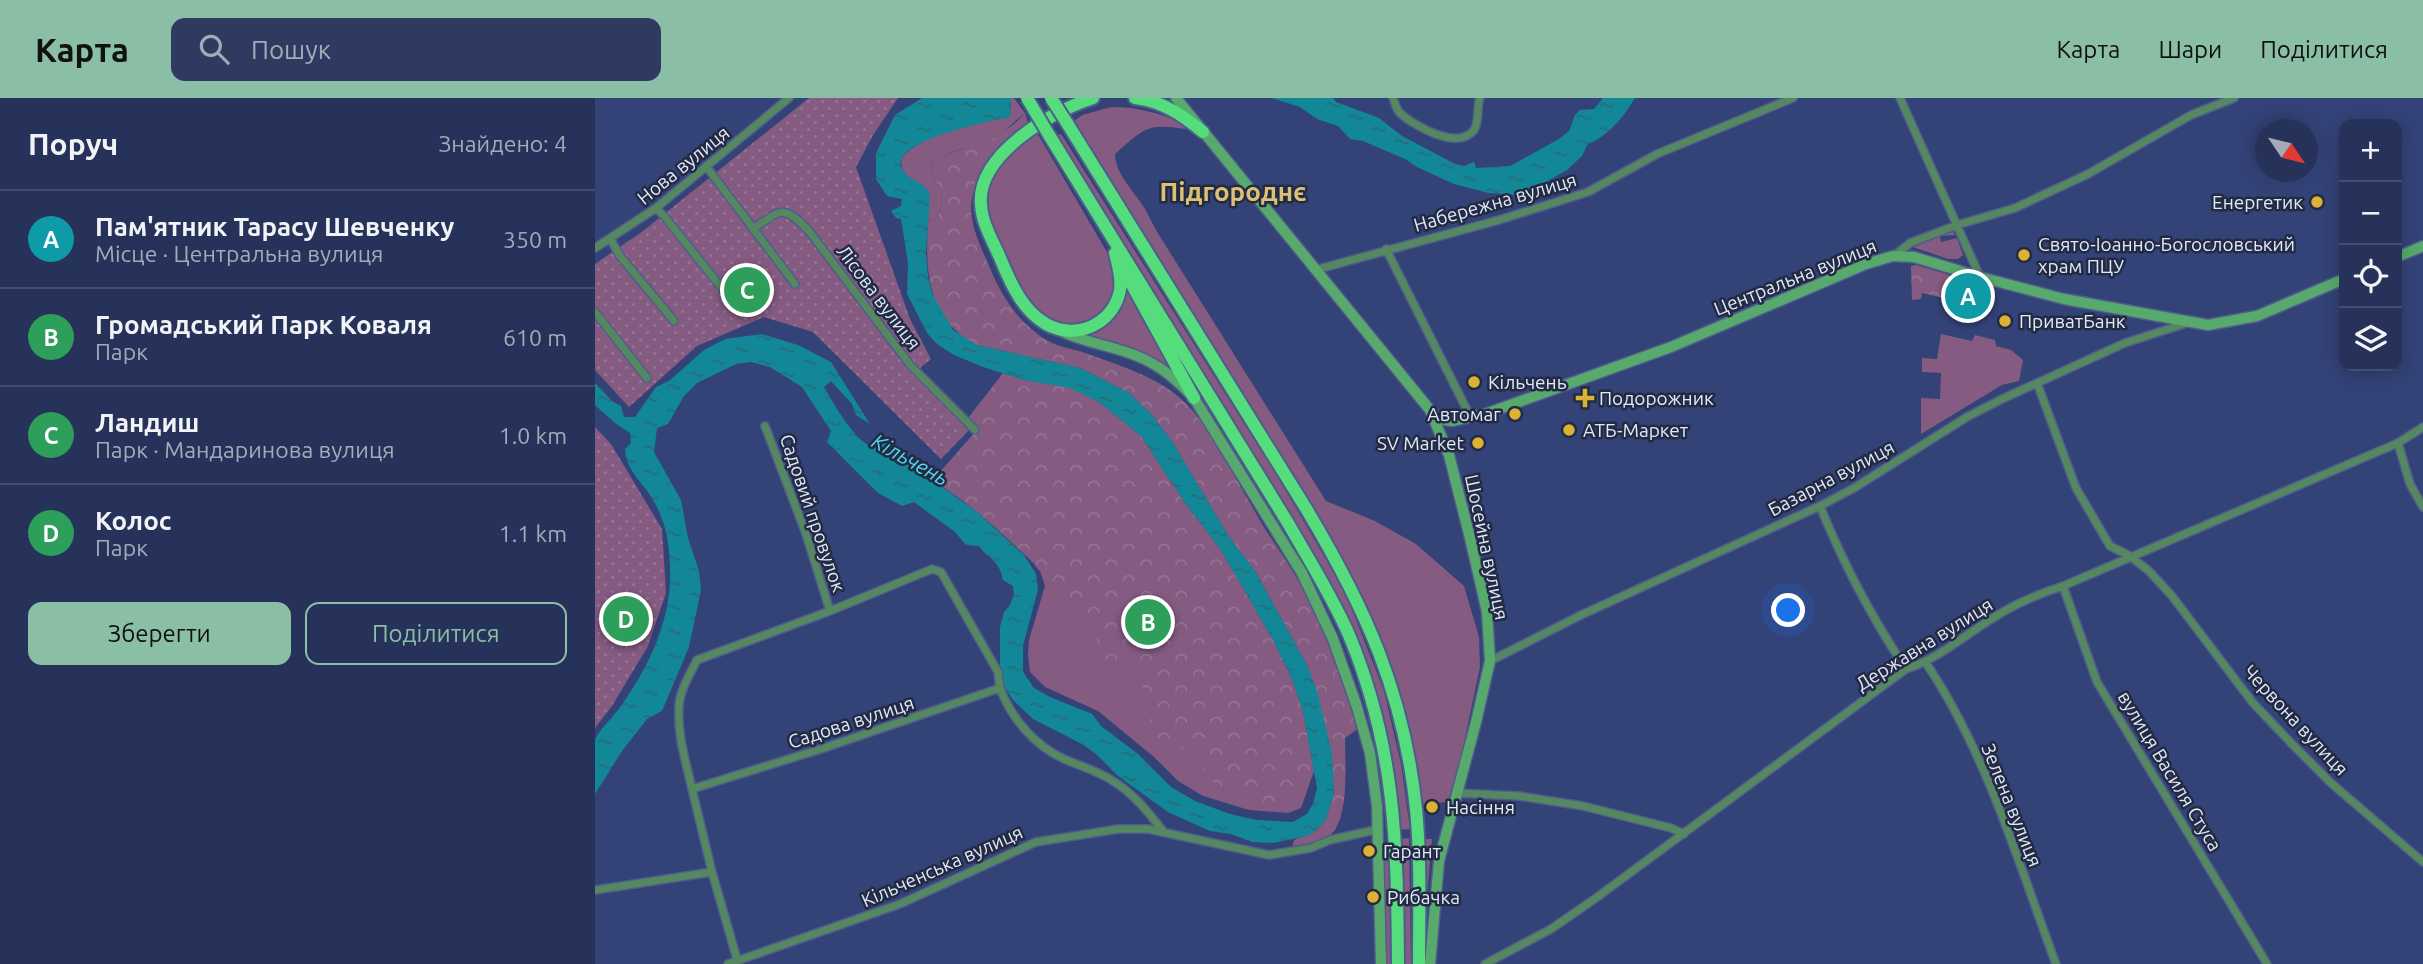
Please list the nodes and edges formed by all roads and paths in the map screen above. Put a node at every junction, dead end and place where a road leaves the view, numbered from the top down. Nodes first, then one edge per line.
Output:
1 (1027, 98) edge
2 (1051, 98) edge
3 (1093, 98) edge
4 (1135, 98) edge
5 (1176, 98) edge
6 (1393, 98) edge
7 (1480, 98) edge
8 (1793, 98) edge
9 (1900, 98) edge
10 (2234, 98) edge
11 (787, 99) edge
12 (1203, 132) junction
13 (706, 166) junction
14 (1093, 205) junction
15 (656, 208) junction
16 (1957, 225) junction
17 (753, 229) junction
18 (611, 240) junction
19 (2423, 246) edge
20 (595, 248) edge
21 (1387, 249) junction
22 (1115, 253) junction
23 (2402, 255) edge
24 (1893, 256) junction
25 (1315, 270) junction
26 (1980, 278) junction
27 (2339, 281) edge
28 (795, 284) dead end
29 (732, 301) dead end
30 (595, 312) edge
31 (674, 321) dead end
32 (2187, 323) junction
33 (1056, 329) junction
34 (647, 378) dead end
35 (2037, 383) junction
36 (1194, 398) junction
37 (1430, 411) junction
38 (1471, 418) junction
39 (765, 426) dead end
40 (2423, 427) edge
41 (975, 430) dead end
42 (2398, 443) junction
43 (1820, 506) junction
44 (2423, 507) edge
45 (2130, 556) junction
46 (2063, 586) junction
47 (830, 611) junction
48 (1490, 661) junction
49 (1926, 663) junction
50 (1906, 669) junction
51 (1000, 688) junction
52 (692, 789) junction
53 (1458, 793) junction
54 (1379, 829) junction
55 (1163, 831) junction
56 (1684, 834) junction
57 (2423, 862) edge
58 (712, 872) junction
59 (595, 890) edge
60 (737, 959) junction
61 (728, 964) edge
62 (1381, 964) edge
63 (1398, 964) edge
64 (1419, 964) edge
65 (1430, 964) edge
66 (1485, 964) edge
67 (2056, 964) edge
68 (2267, 964) edge

1 - 14 highway, bridge
2 - 64 highway, bridge
3 - 33 highway
4 - 12 highway
5 - 12 main road, Шосейна вулиця
6 - 7 street
8 - 21 street, Набережна вулиця
9 - 16 street
10 - 16 street
11 - 13 street, Нова вулиця
12 - 25 main road, Шосейна вулиця
13 - 15 street, Нова вулиця
13 - 17 street
14 - 22 highway
14 - 63 highway
15 - 18 street, Нова вулиця
15 - 29 street
16 - 24 street
16 - 26 street
17 - 28 street
17 - 41 street, Лісова вулиця
18 - 20 street, Нова вулиця
18 - 31 street
19 - 23 main road
21 - 25 street, Набережна вулиця
21 - 38 street
22 - 33 highway
22 - 36 highway
24 - 26 main road, Центральна вулиця
24 - 38 main road, Центральна вулиця
25 - 37 main road, Шосейна вулиця
26 - 32 main road, Центральна вулиця
27 - 32 main road, Центральна вулиця
30 - 34 street
32 - 35 street, Базарна вулиця
33 - 36 main road
35 - 43 street, Базарна вулиця
35 - 45 street, Червона вулиця
36 - 54 main road
37 - 38 main road, Центральна вулиця
37 - 48 main road, Шосейна вулиця
39 - 47 street, Садовий провулок
40 - 42 street, Державна вулиця
42 - 44 street
42 - 45 street, Державна вулиця
43 - 48 street, Базарна вулиця
43 - 50 street
45 - 46 street, Державна вулиця
45 - 57 street, Червона вулиця
46 - 49 street, Державна вулиця
46 - 68 street, вулиця Василя Стуса
47 - 51 street, Садовий провулок
47 - 52 street, Садовий провулок
48 - 53 main road, Шосейна вулиця
49 - 50 street, Державна вулиця
49 - 67 street, Зелена вулиця
50 - 56 street, Державна вулиця
51 - 52 street, Садова вулиця
51 - 55 street
52 - 58 street
53 - 56 street
53 - 65 main road, Шосейна вулиця
54 - 55 street, Кільченська вулиця
54 - 62 main road
55 - 60 street, Кільченська вулиця
56 - 66 street, Державна вулиця
58 - 59 street
58 - 60 street
60 - 61 street, Кільченська вулиця

